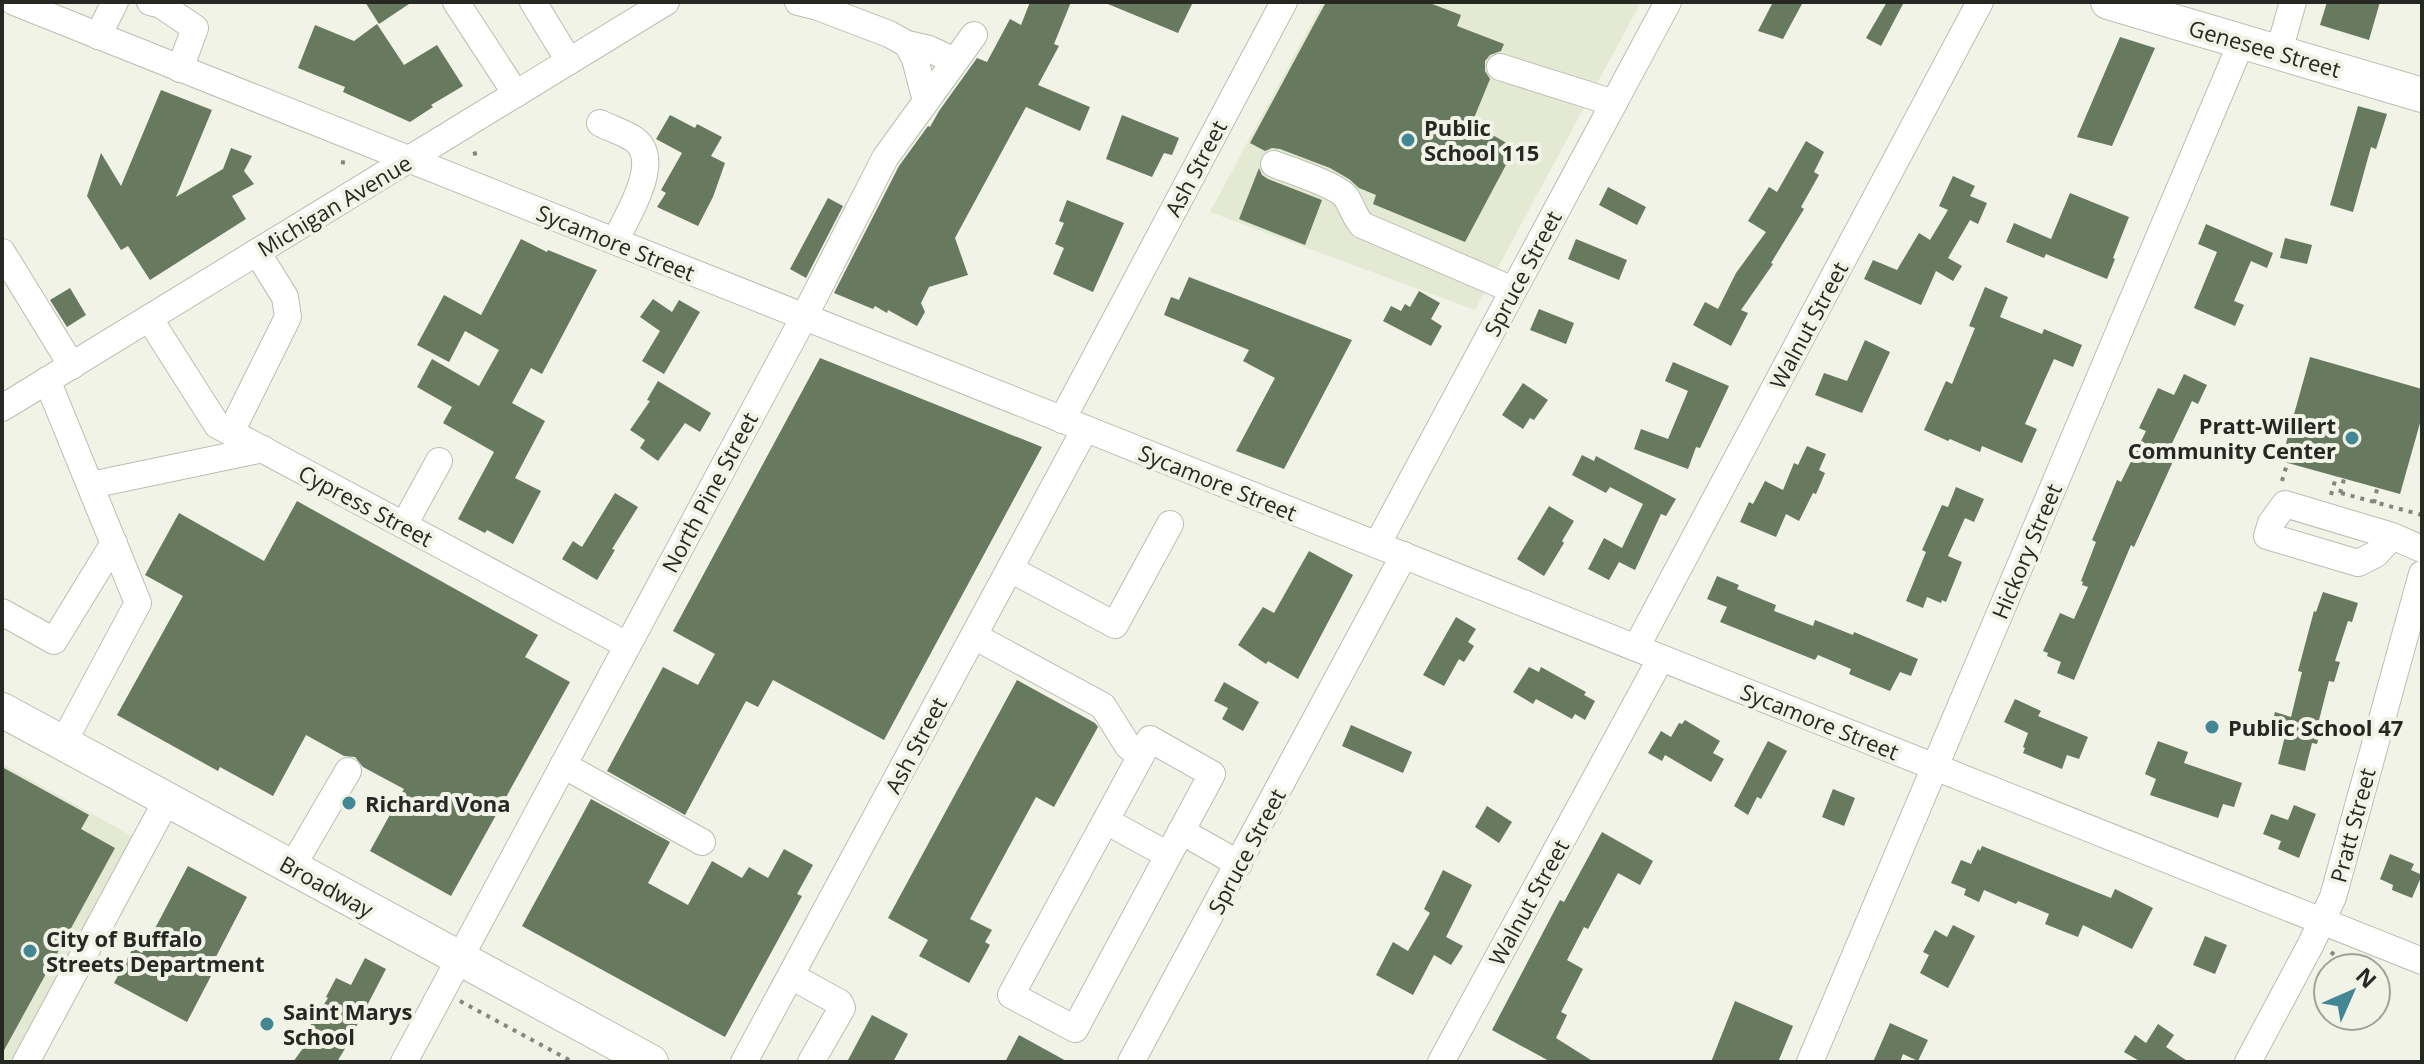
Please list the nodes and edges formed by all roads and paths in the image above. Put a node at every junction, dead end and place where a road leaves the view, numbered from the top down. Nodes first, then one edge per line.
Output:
1 (14, 2) edge
2 (115, 2) edge
3 (150, 2) edge
4 (456, 2) edge
5 (533, 2) edge
6 (666, 2) edge
7 (798, 2) edge
8 (1284, 2) edge
9 (1668, 2) edge
10 (1980, 2) edge
11 (2108, 2) edge
12 (2293, 2) edge
13 (974, 35) dead end
14 (98, 36) junction
15 (2242, 41) junction
16 (907, 44) junction
17 (2279, 51) junction
18 (569, 61) junction
19 (955, 61) junction
20 (1500, 67) dead end
21 (180, 69) junction
22 (2421, 90) edge
23 (516, 94) junction
24 (926, 101) junction
25 (1614, 103) junction
26 (600, 123) dead end
27 (409, 159) junction
28 (1274, 164) dead end
29 (615, 241) junction
30 (2, 252) edge
31 (257, 252) junction
32 (1513, 290) junction
33 (804, 317) junction
34 (149, 318) junction
35 (72, 366) junction
36 (47, 380) junction
37 (2, 408) edge
38 (1074, 424) junction
39 (231, 432) junction
40 (263, 449) junction
41 (439, 461) dead end
42 (2287, 464) dead end
43 (2336, 477) dead end
44 (2283, 478) dead end
45 (2344, 479) dead end
46 (91, 485) junction
47 (2377, 489) dead end
48 (2331, 492) dead end
49 (2374, 503) junction
50 (2422, 515) edge
51 (1170, 524) dead end
52 (404, 525) junction
53 (2392, 536) dead end
54 (114, 543) junction
55 (1377, 545) junction
56 (2422, 549) edge
57 (1404, 555) junction
58 (1010, 569) junction
59 (2422, 574) edge
60 (2, 612) edge
61 (974, 636) junction
62 (627, 645) junction
63 (1636, 648) junction
64 (1661, 658) junction
65 (2, 710) edge
66 (63, 743) junction
67 (1141, 755) junction
68 (563, 765) junction
69 (1935, 767) junction
70 (348, 771) dead end
71 (167, 800) junction
72 (1106, 821) junction
73 (1181, 831) junction
74 (702, 842) dead end
75 (1168, 855) junction
76 (1239, 864) junction
77 (292, 867) junction
78 (2323, 921) junction
79 (460, 959) junction
80 (2422, 961) edge
81 (791, 976) junction
82 (464, 1003) dead end
83 (26, 1062) edge
84 (404, 1062) edge
85 (573, 1062) edge
86 (651, 1062) edge
87 (744, 1062) edge
88 (811, 1062) edge
89 (1131, 1062) edge
90 (1441, 1062) edge
91 (1810, 1062) edge
92 (2248, 1062) edge

1 - 14 street, Sycamore Street
2 - 14 street
3 - 21 street
4 - 23 street
5 - 18 street
6 - 18 street, Michigan Avenue
7 - 16 street
8 - 38 street, Ash Street
9 - 25 street, Spruce Street
10 - 63 street, Walnut Street
11 - 15 main road, Genesee Street
12 - 17 street
13 - 19 street, North Pine Street
14 - 21 street, Sycamore Street
15 - 17 main road, Genesee Street
15 - 69 street, Hickory Street
16 - 19 street
16 - 24 street
17 - 22 main road, Genesee Street
18 - 23 street, Michigan Avenue
19 - 24 street, North Pine Street
20 - 25 street
21 - 27 street, Sycamore Street
23 - 27 street, Michigan Avenue
24 - 33 street, North Pine Street
25 - 32 street, Spruce Street
26 - 29 street
27 - 29 street, Sycamore Street
27 - 31 street, Michigan Avenue
28 - 32 street
29 - 33 street, Sycamore Street
30 - 35 street
31 - 34 street, Michigan Avenue
31 - 39 street
32 - 55 street, Spruce Street
33 - 38 street, Sycamore Street
33 - 62 street, North Pine Street
34 - 35 street, Michigan Avenue
34 - 39 street, Cypress Street
35 - 36 street, Michigan Avenue
36 - 37 street, Michigan Avenue
36 - 46 street
38 - 55 street, Sycamore Street
38 - 58 street, Ash Street
39 - 40 street, Cypress Street
40 - 46 street
40 - 52 street, Cypress Street
41 - 52 street
42 - 44 path
43 - 48 path
45 - 49 path
46 - 54 street
47 - 49 path
49 - 50 path
51 - 58 street
52 - 62 street, Cypress Street
53 - 56 street
54 - 60 street
54 - 66 street
55 - 57 street, Sycamore Street
57 - 63 street, Sycamore Street
57 - 76 street, Spruce Street
58 - 61 street, Ash Street
59 - 78 street, Pratt Street
61 - 67 street
61 - 81 street, Ash Street
62 - 68 street, North Pine Street
63 - 64 street, Sycamore Street
64 - 69 street, Sycamore Street
64 - 90 street, Walnut Street
65 - 66 main road, Broadway
66 - 71 main road, Broadway
67 - 72 street
67 - 73 street
68 - 74 street
68 - 79 street, North Pine Street
69 - 78 street, Sycamore Street
69 - 91 street, Hickory Street
70 - 77 street
71 - 77 main road, Broadway
71 - 83 street
72 - 75 street
72 - 75 street
73 - 75 street
73 - 76 street
76 - 89 street, Spruce Street
77 - 79 main road, Broadway
78 - 80 street, Sycamore Street
78 - 92 street, Pratt Street
79 - 84 street, North Pine Street
79 - 86 main road, Broadway
81 - 87 street, Ash Street
81 - 88 street
82 - 85 path

